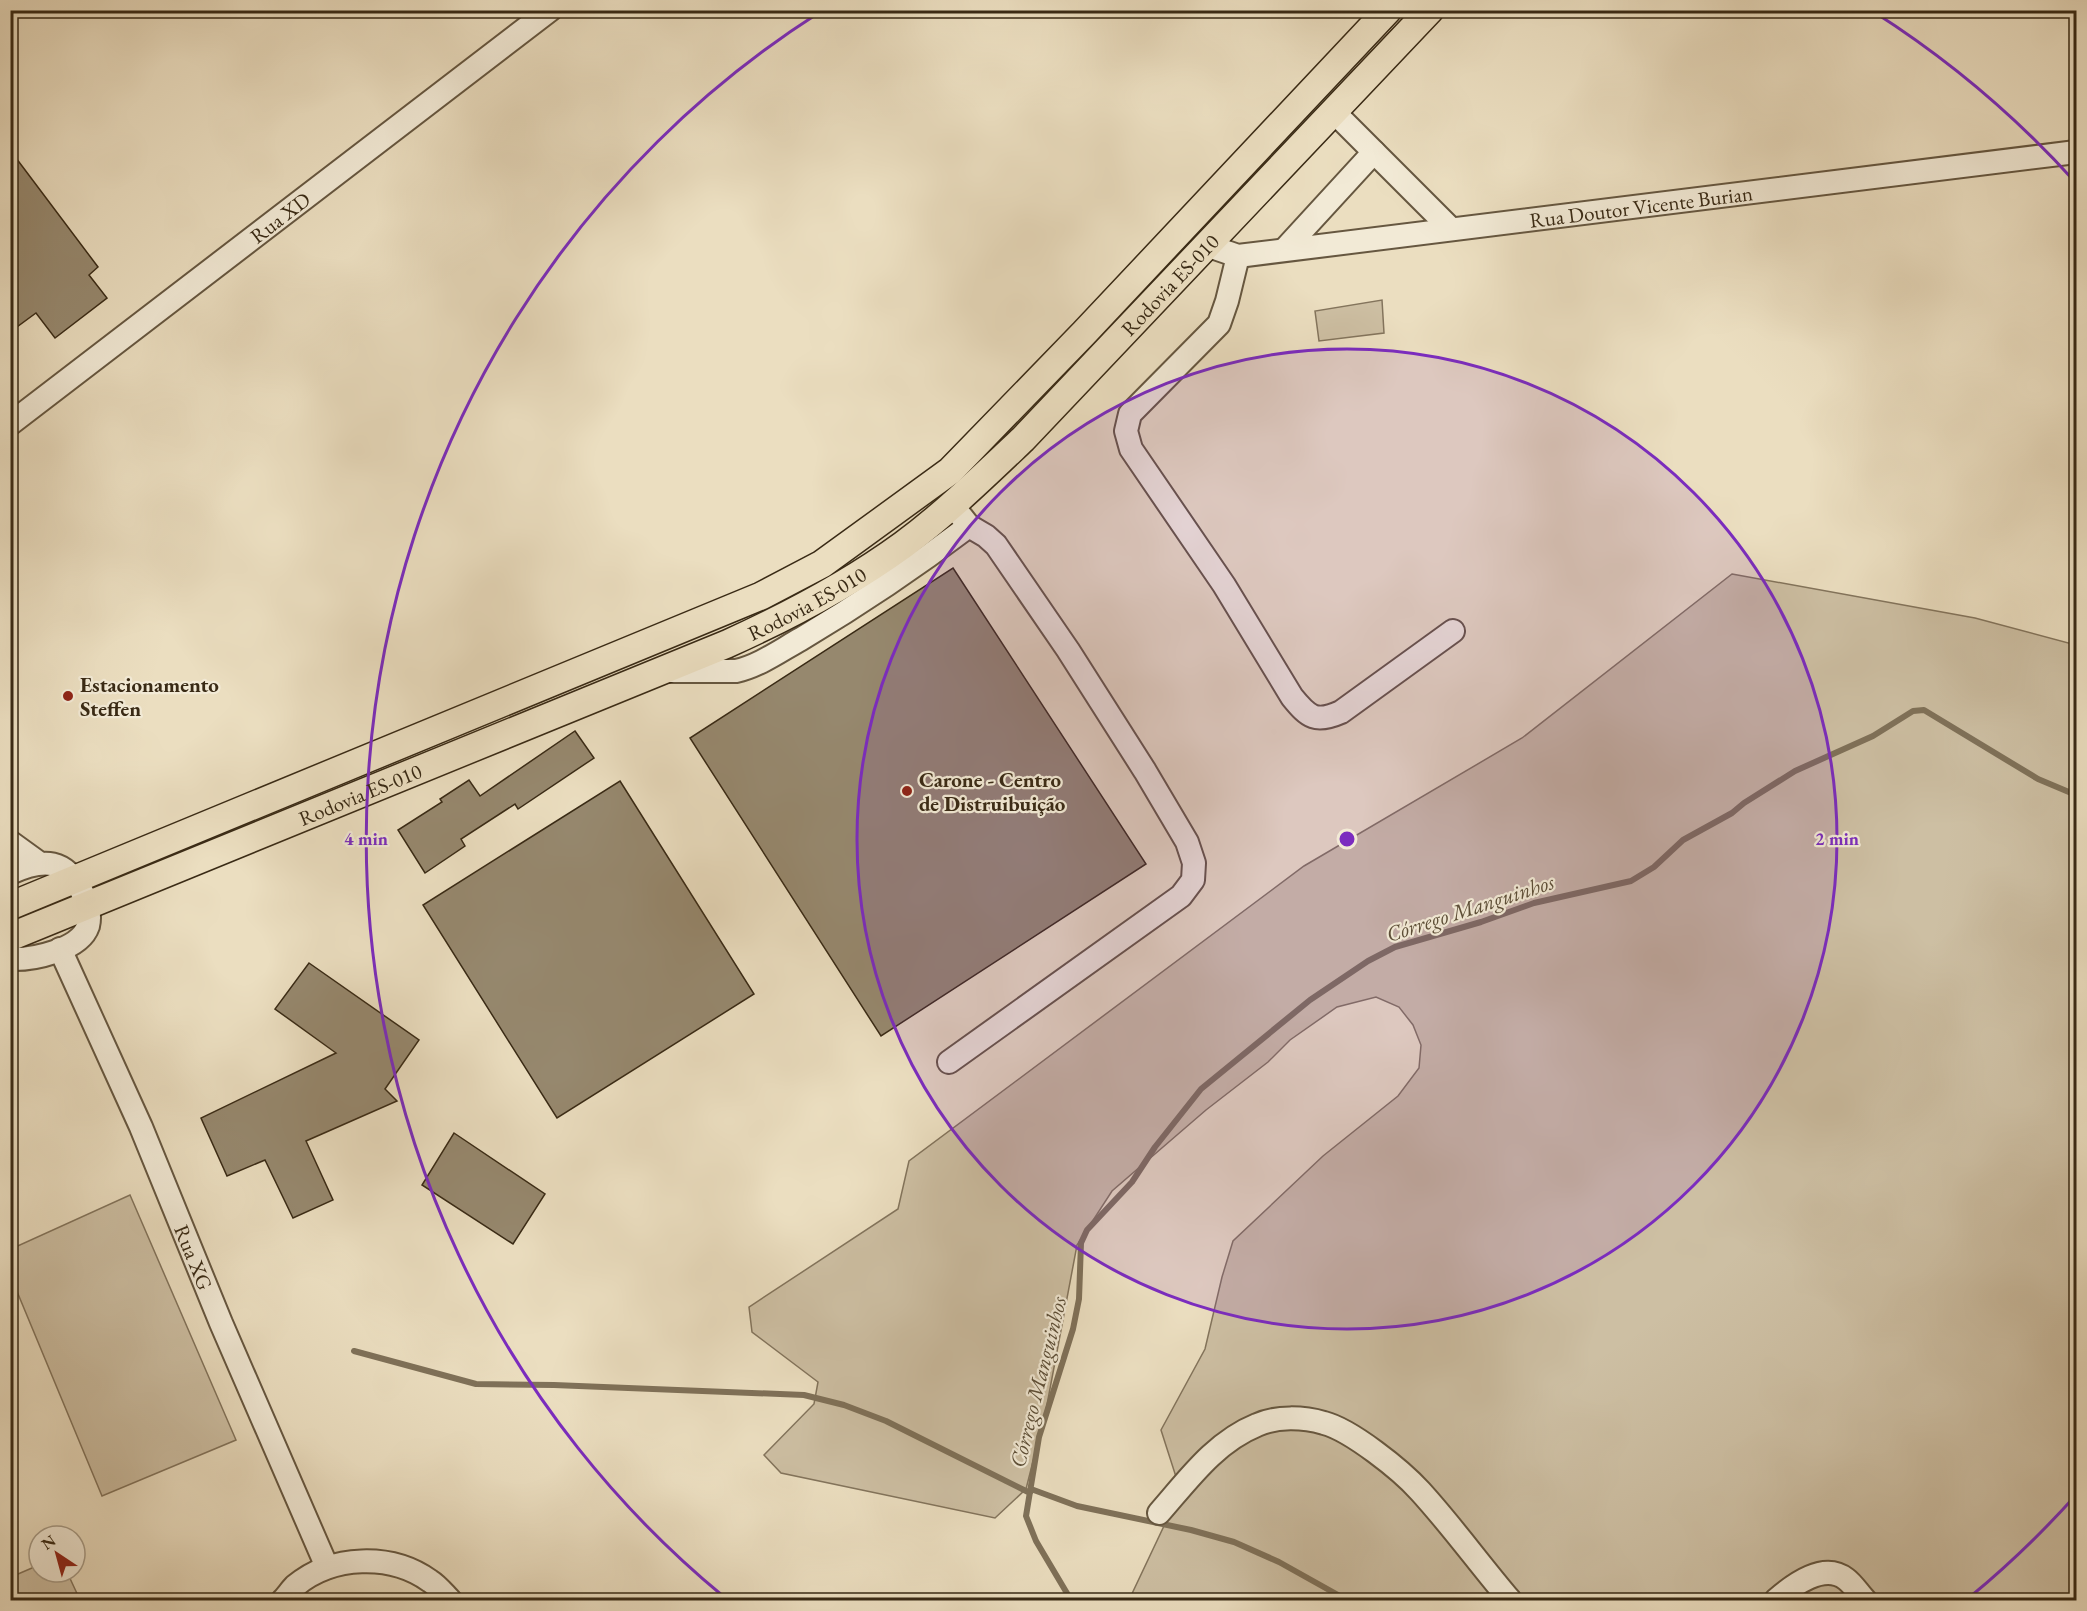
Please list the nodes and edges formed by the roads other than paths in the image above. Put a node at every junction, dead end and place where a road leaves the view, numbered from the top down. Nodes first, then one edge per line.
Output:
1 (550, 10) edge
2 (1388, 10) edge
3 (1430, 10) edge
4 (526, 17) edge
5 (1334, 112) junction
6 (1374, 152) junction
7 (2076, 152) edge
8 (1450, 229) junction
9 (1206, 245) junction
10 (1285, 249) junction
11 (1238, 256) junction
12 (10, 424) edge
13 (952, 505) junction
14 (969, 526) junction
15 (1453, 631) dead end
16 (660, 671) junction
17 (10, 842) edge
18 (39, 863) junction
19 (10, 873) edge
20 (76, 879) junction
21 (88, 905) junction
22 (10, 906) edge
23 (10, 937) edge
24 (60, 949) junction
25 (10, 959) edge
26 (949, 1062) dead end
27 (1160, 1513) dead end
28 (327, 1568) junction
29 (283, 1600) edge
30 (450, 1600) edge
31 (1510, 1600) edge
32 (1776, 1600) edge
33 (1865, 1600) edge

1 - 4 street, Rua XD
2 - 20 main road, Rodovia ES-010
3 - 5 main road, Rodovia ES-010
4 - 12 street, Rua XD
5 - 6 street
5 - 9 main road, Rodovia ES-010
6 - 8 street
6 - 10 street
7 - 8 street, Rua Doutor Vicente Burian
8 - 10 street, Rua Doutor Vicente Burian
9 - 11 street, Rua Doutor Vicente Burian
9 - 13 main road, Rodovia ES-010
10 - 11 street, Rua Doutor Vicente Burian
11 - 15 street
13 - 14 street
13 - 16 main road, Rodovia ES-010
14 - 16 street
14 - 26 street
16 - 21 main road, Rodovia ES-010
17 - 18 street
18 - 19 street
18 - 20 street
20 - 21 street
20 - 22 main road, Rodovia ES-010
21 - 23 main road, Rodovia ES-010
21 - 24 street
24 - 25 street
24 - 28 street, Rua XG
27 - 31 street
28 - 29 street
28 - 30 street
32 - 33 street

